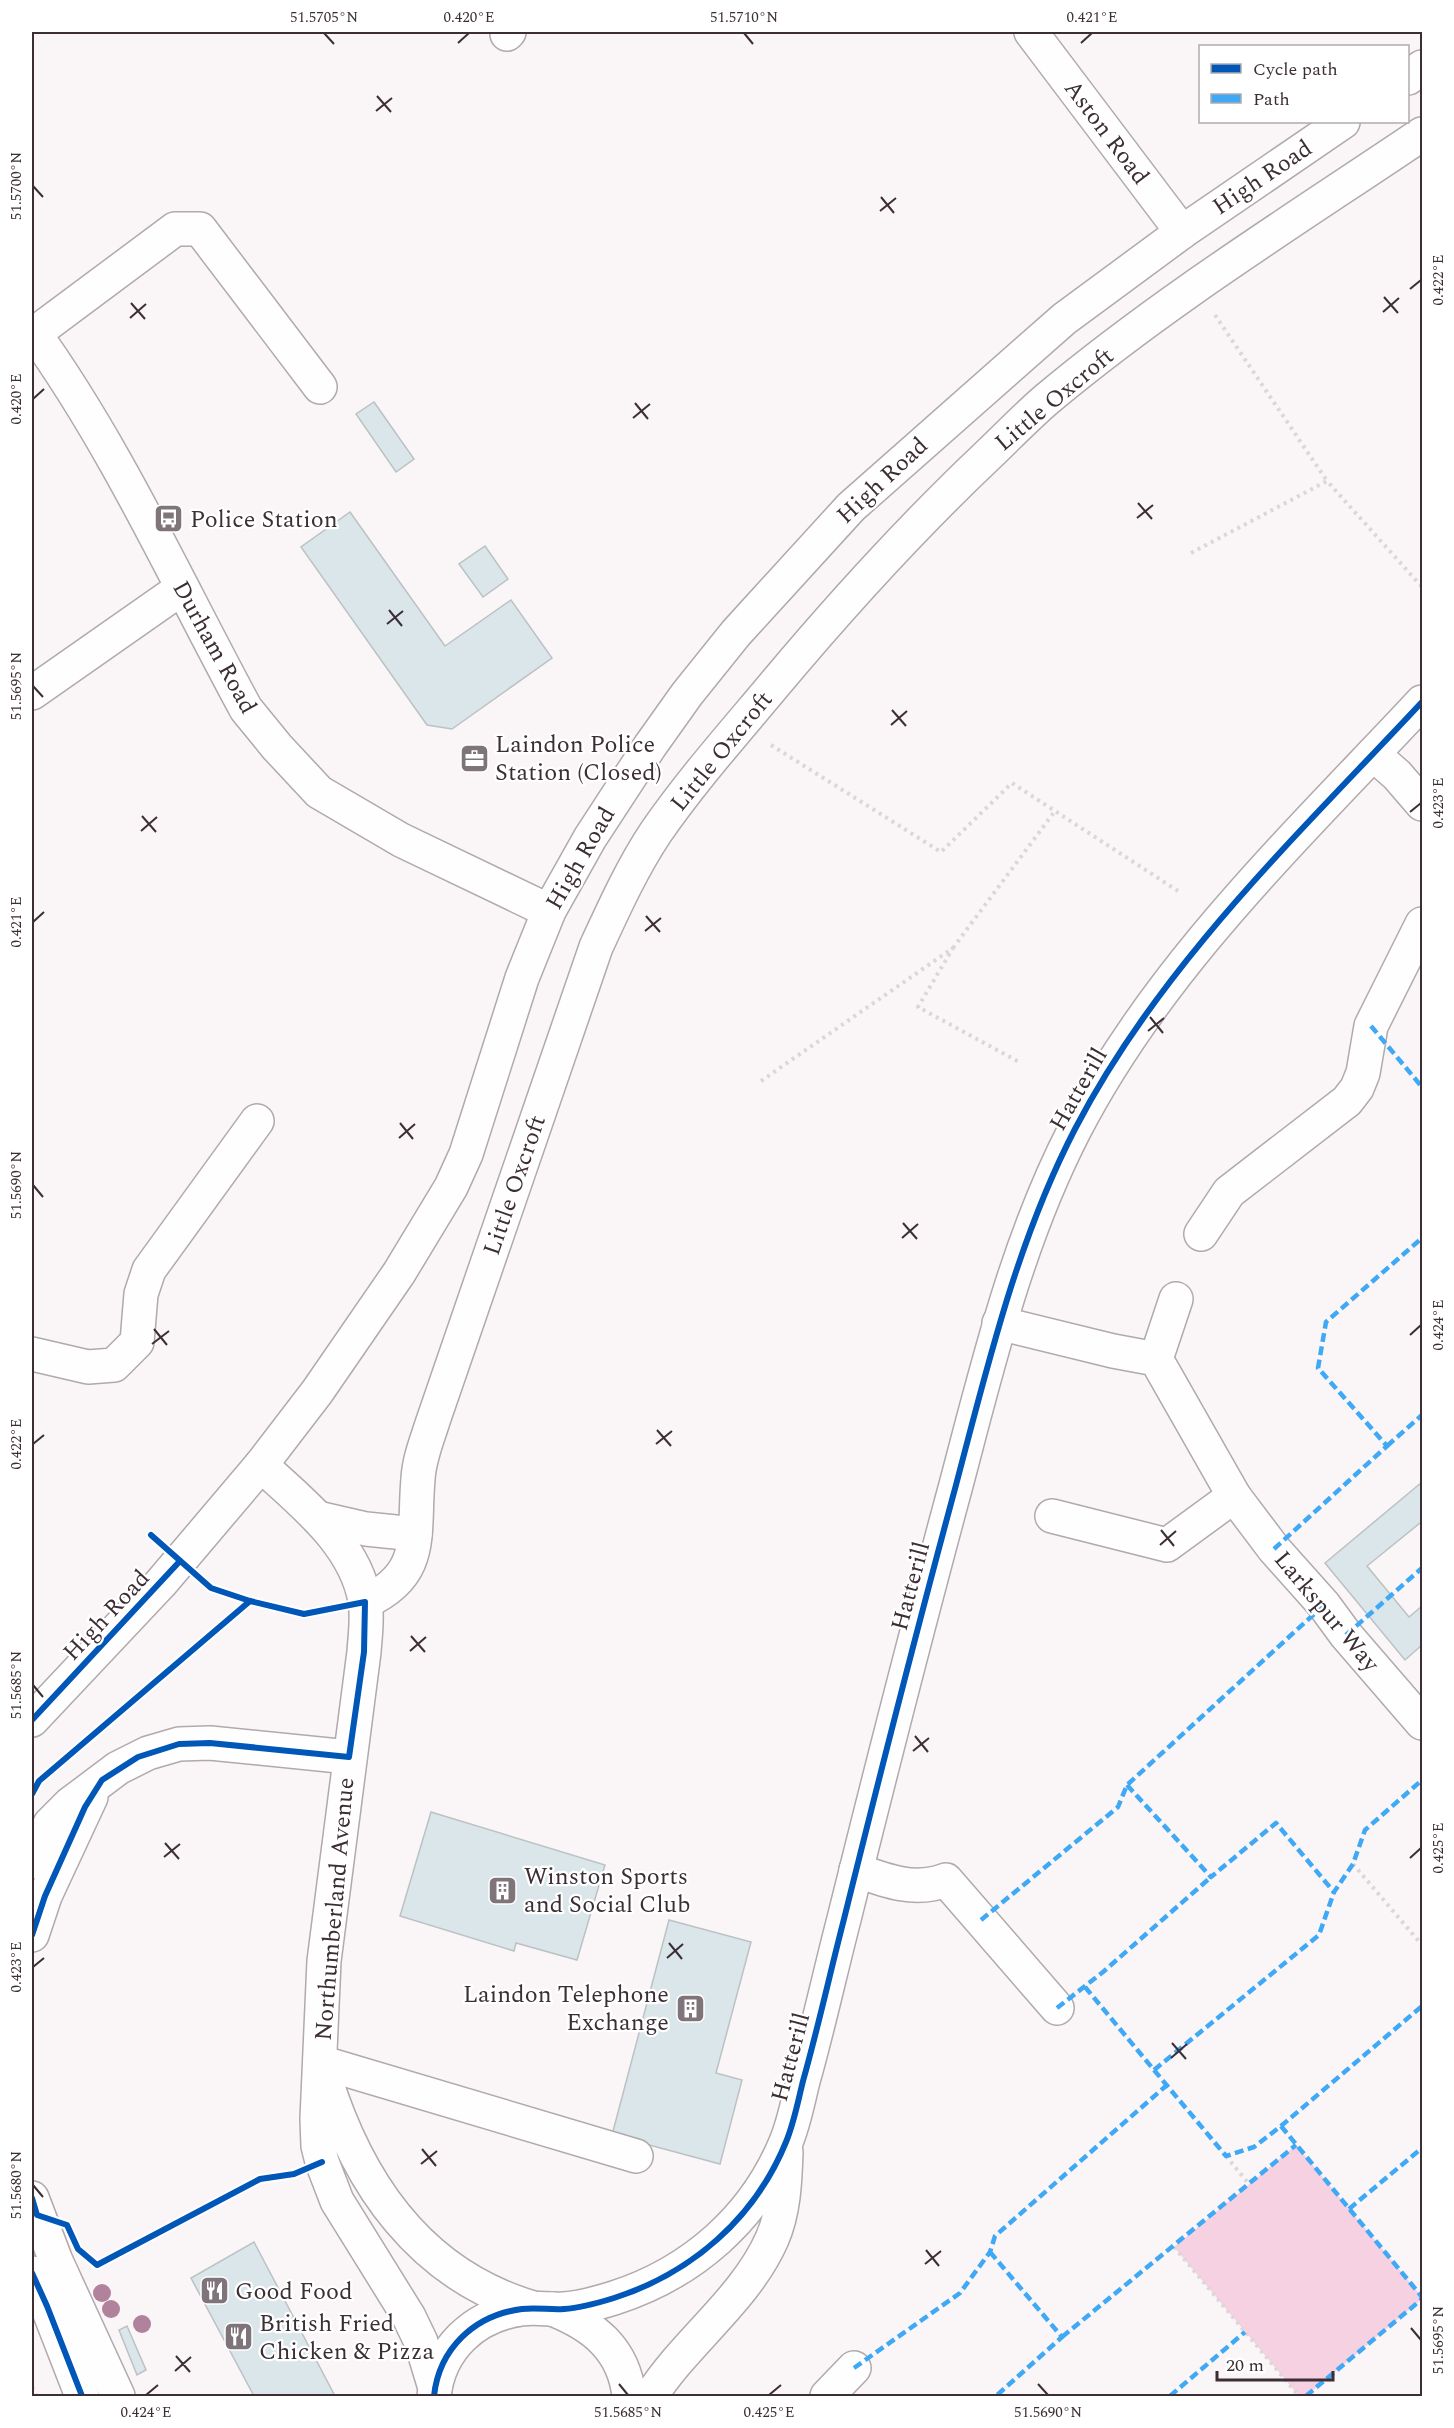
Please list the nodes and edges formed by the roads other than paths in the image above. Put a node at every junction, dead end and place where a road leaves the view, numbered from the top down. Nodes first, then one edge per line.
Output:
1 (1031, 32) edge
2 (1422, 68) edge
3 (1409, 77) edge
4 (1343, 123) edge
5 (1422, 134) edge
6 (1182, 232) junction
7 (33, 332) edge
8 (320, 387) dead end
9 (182, 588) junction
10 (32, 693) edge
11 (1422, 702) edge
12 (1373, 754) junction
13 (1422, 804) edge
14 (549, 911) junction
15 (1422, 924) edge
16 (256, 1121) dead end
17 (1201, 1234) dead end
18 (1176, 1299) dead end
19 (999, 1323) junction
20 (32, 1354) edge
21 (1156, 1359) junction
22 (261, 1465) junction
23 (1234, 1496) junction
24 (1052, 1516) dead end
25 (318, 1518) junction
26 (415, 1534) junction
27 (365, 1602) junction
28 (32, 1720) edge
29 (1422, 1723) edge
30 (349, 1757) junction
31 (102, 1780) junction
32 (32, 1862) edge
33 (856, 1870) junction
34 (32, 1935) edge
35 (1057, 2008) dead end
36 (320, 2062) junction
37 (786, 2141) junction
38 (636, 2156) dead end
39 (32, 2198) edge
40 (32, 2273) edge
41 (541, 2308) junction
42 (854, 2368) dead end
43 (434, 2392) edge
44 (82, 2397) edge
45 (118, 2397) edge
46 (629, 2397) edge
47 (651, 2397) edge
48 (827, 2397) edge

1 - 6 street, Aston Road
2 - 3 street
4 - 6 street, High Road
5 - 26 street, Little Oxcroft
6 - 14 street, High Road
7 - 8 street
7 - 9 street, Durham Road
9 - 10 street
9 - 14 street, Durham Road
11 - 12 street, Hatterill
12 - 13 street
12 - 19 street, Hatterill
14 - 22 street, High Road
15 - 17 street
16 - 20 street
18 - 21 street
19 - 21 street
19 - 33 street, Hatterill
21 - 23 street, Larkspur Way
22 - 25 street
22 - 28 street, High Road
23 - 24 street
23 - 29 street, Larkspur Way
25 - 26 street
25 - 27 street
26 - 27 street, Little Oxcroft
27 - 30 street
30 - 31 street
30 - 36 street, Northumberland Avenue
31 - 32 street
31 - 34 street
33 - 35 street
33 - 37 street, Hatterill
36 - 38 street
36 - 41 street, Northumberland Avenue
36 - 43 street, Northumberland Avenue
37 - 41 street, Hatterill
37 - 47 street, Hatterill
39 - 45 street
40 - 44 street
41 - 43 street, Hatterill
41 - 46 street
42 - 48 street

